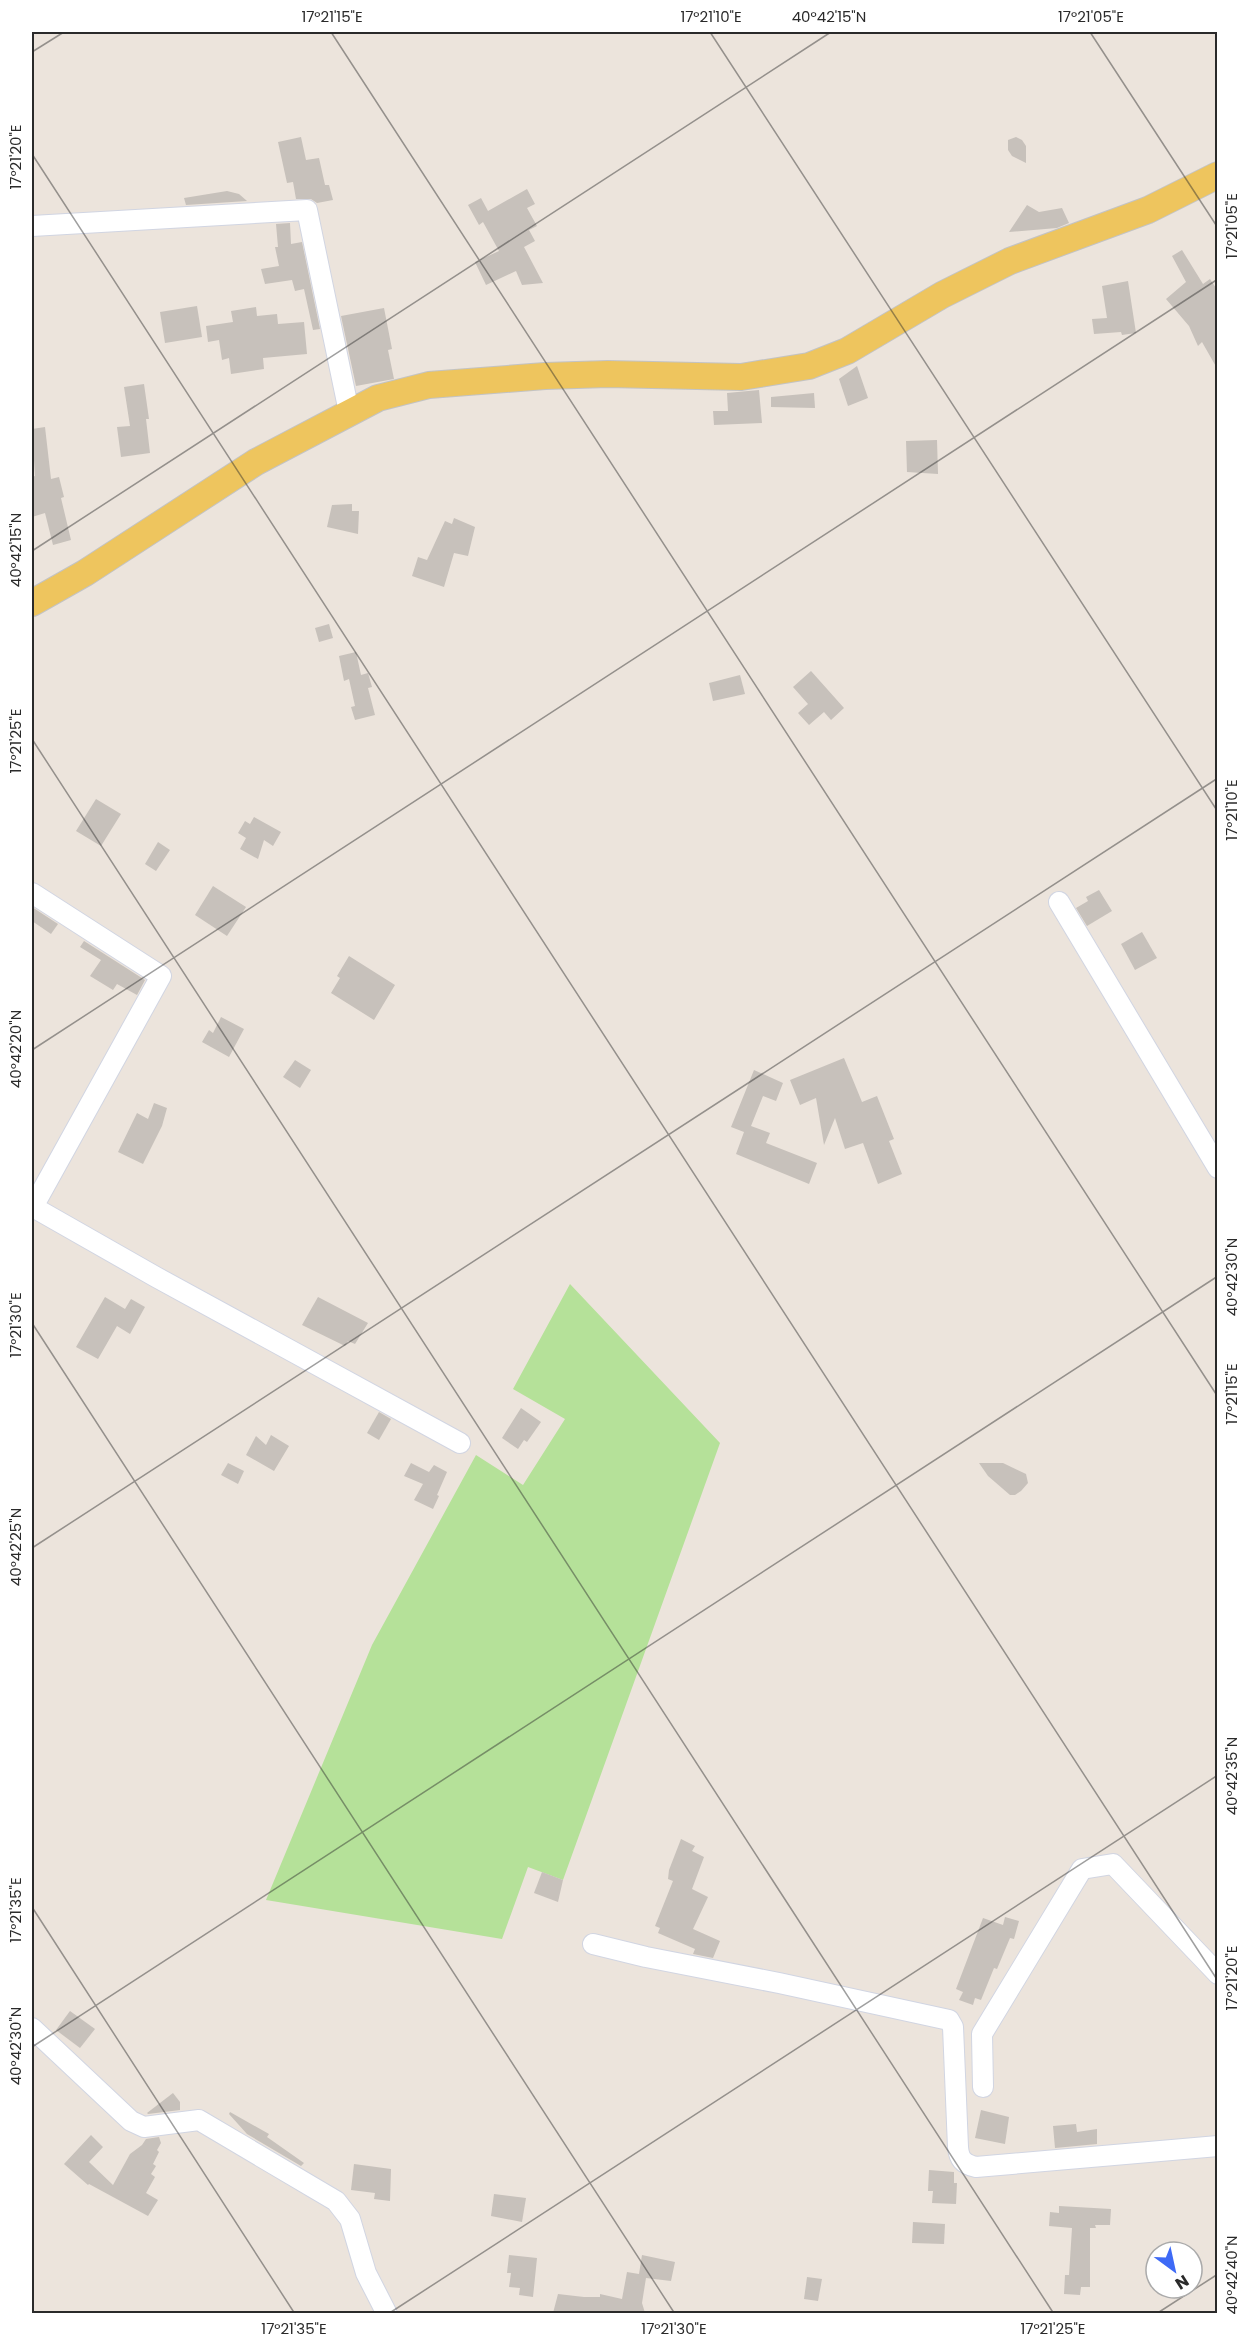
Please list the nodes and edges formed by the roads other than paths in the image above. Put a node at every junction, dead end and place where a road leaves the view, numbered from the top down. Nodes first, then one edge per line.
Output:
1 (1218, 175) edge
2 (32, 226) edge
3 (348, 412) junction
4 (32, 603) edge
5 (32, 893) edge
6 (1059, 902) dead end
7 (1218, 1168) edge
8 (460, 1443) dead end
9 (593, 1944) dead end
10 (1218, 1974) edge
11 (32, 2028) edge
12 (983, 2087) dead end
13 (1218, 2146) edge
14 (387, 2313) edge

1 - 3 main road
2 - 3 street
3 - 4 main road
5 - 8 street
6 - 7 street
9 - 13 street
10 - 12 street
11 - 14 street

